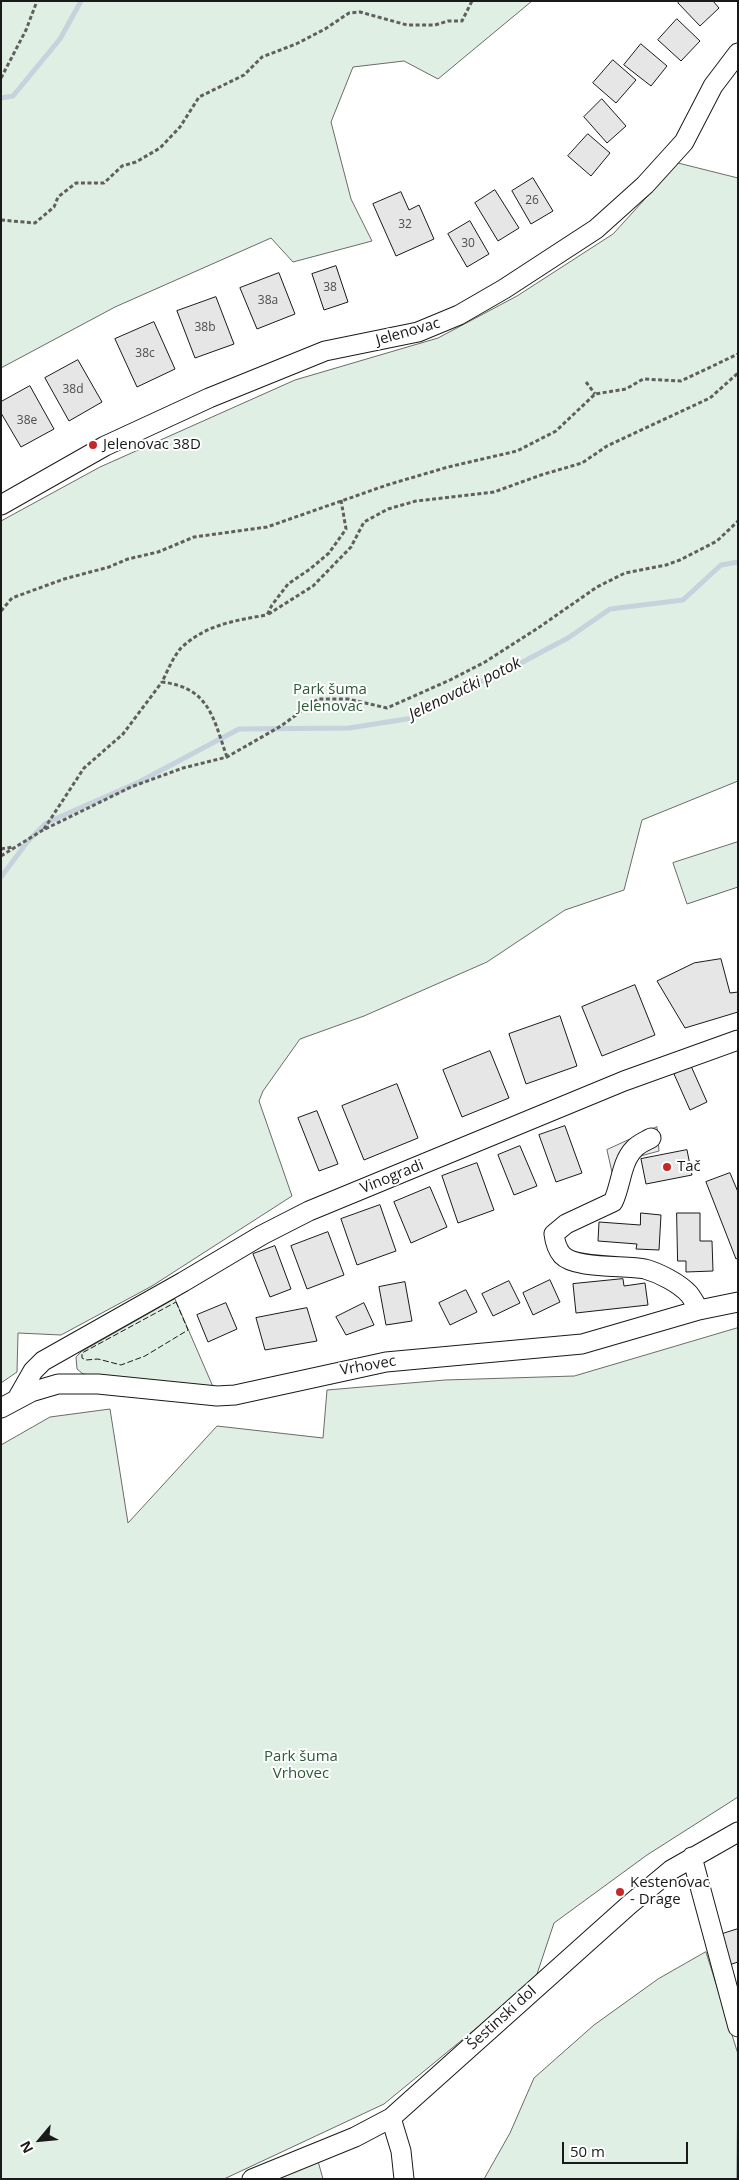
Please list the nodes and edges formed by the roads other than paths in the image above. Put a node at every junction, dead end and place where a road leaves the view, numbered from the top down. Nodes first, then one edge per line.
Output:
1 (738, 53) edge
2 (1, 505) edge
3 (738, 1040) edge
4 (651, 1138) dead end
5 (738, 1302) edge
6 (699, 1310) junction
7 (64, 1349) junction
8 (68, 1384) junction
9 (18, 1399) junction
10 (1, 1408) edge
11 (738, 1832) edge
12 (692, 1857) junction
13 (738, 2027) edge
14 (392, 2118) junction
15 (252, 2179) edge
16 (404, 2179) edge

1 - 2 street, Jelenovac
3 - 7 street, Vinogradi
4 - 6 street
5 - 6 street, Vrhovec
6 - 8 street, Vrhovec
7 - 8 street
7 - 9 street, Vinogradi
8 - 9 street, Vrhovec
9 - 10 street, Vrhovec
11 - 12 street, Šestinski dol
12 - 13 street
12 - 14 street, Šestinski dol
14 - 15 street, Šestinski dol
14 - 16 street

